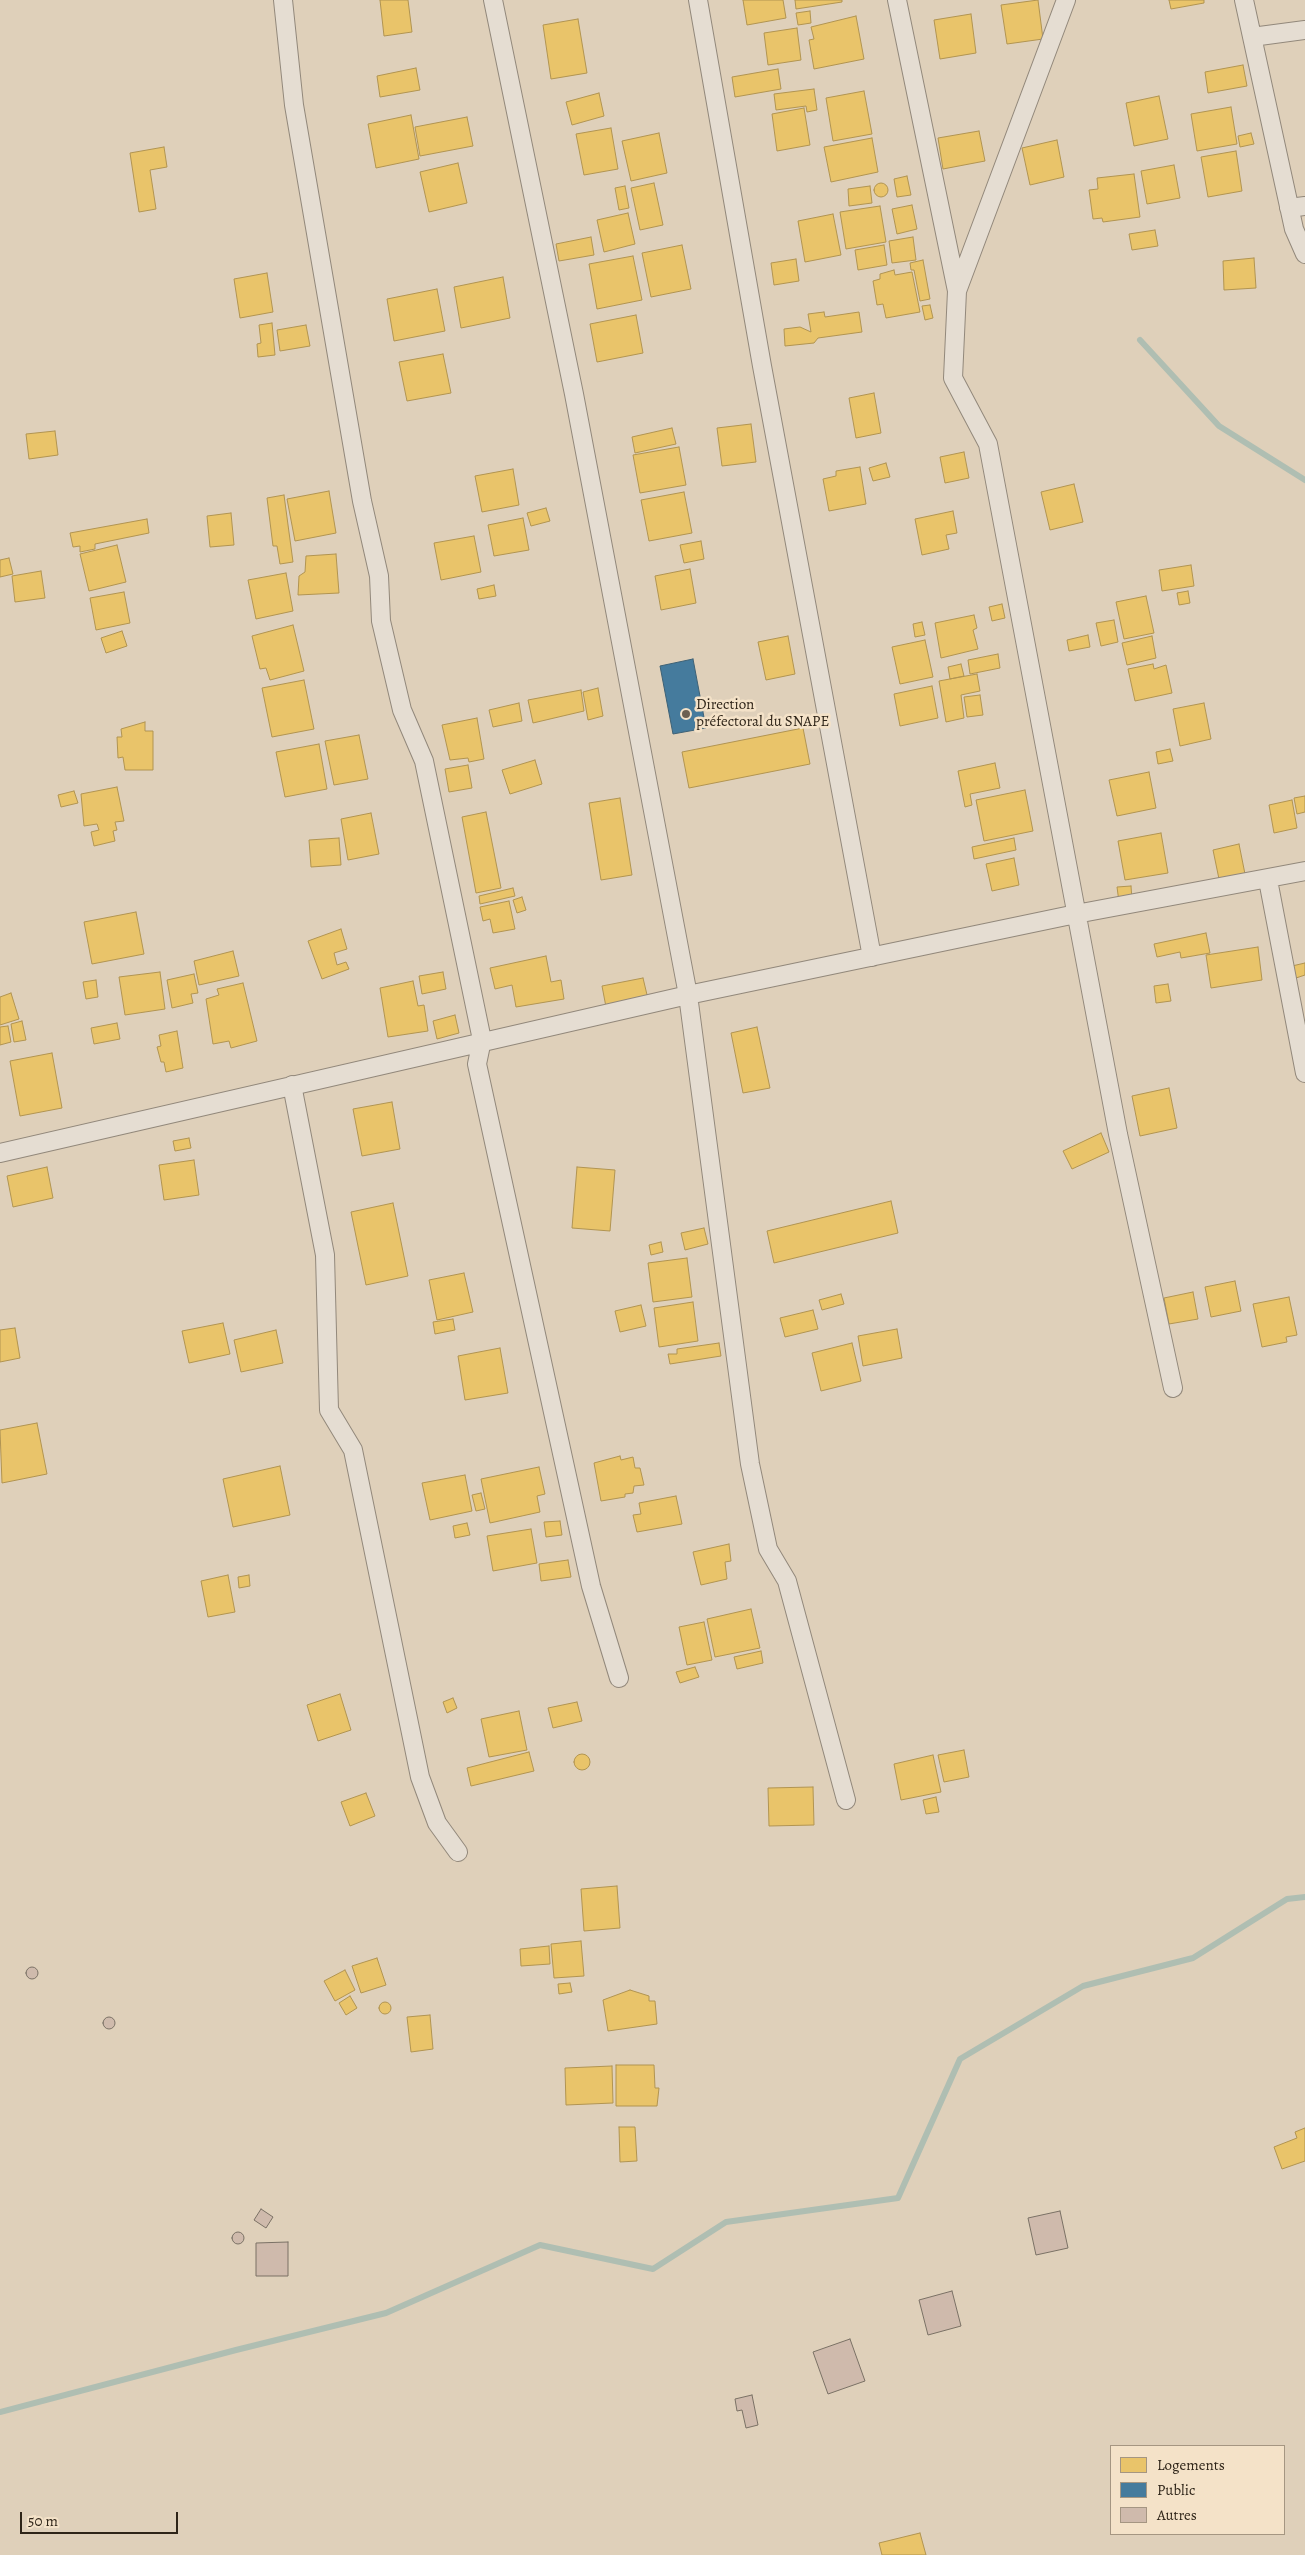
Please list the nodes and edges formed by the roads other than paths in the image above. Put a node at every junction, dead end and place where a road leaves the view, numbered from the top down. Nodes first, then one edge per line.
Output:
1 (283, 0) edge
2 (492, 0) edge
3 (698, 0) edge
4 (897, 0) edge
5 (1066, 0) edge
6 (1244, 0) edge
7 (1305, 30) edge
8 (1252, 37) junction
9 (1297, 207) edge
10 (1305, 254) edge
11 (957, 291) junction
12 (1305, 871) edge
13 (1268, 880) junction
14 (1076, 914) junction
15 (872, 957) junction
16 (688, 995) junction
17 (482, 1040) junction
18 (1305, 1073) edge
19 (292, 1085) junction
20 (0, 1153) edge
21 (1173, 1388) dead end
22 (619, 1678) dead end
23 (846, 1800) dead end
24 (458, 1852) dead end

1 - 17 street
2 - 16 street
3 - 15 street
4 - 11 street
5 - 11 street
6 - 8 street
7 - 8 street
8 - 9 street
9 - 10 street
11 - 14 street
12 - 13 street
13 - 14 street
13 - 18 street
14 - 15 street
14 - 21 street
15 - 16 street
16 - 17 street
16 - 23 street
17 - 19 street
17 - 22 street
19 - 20 street
19 - 24 street

